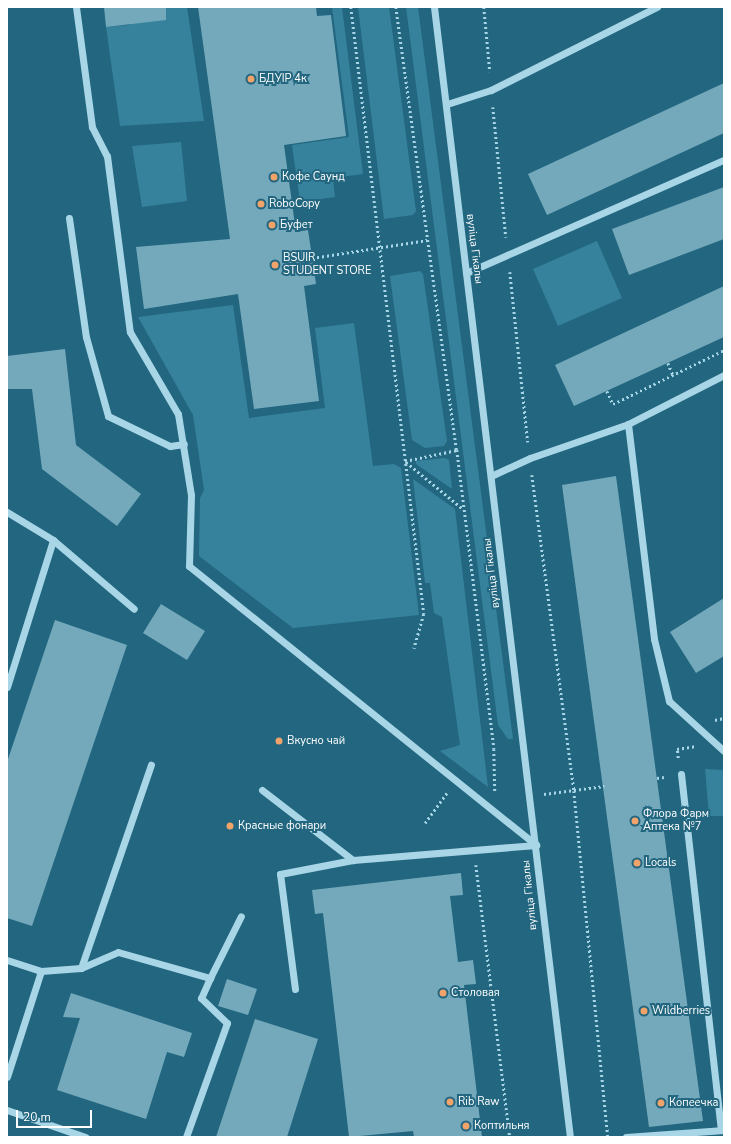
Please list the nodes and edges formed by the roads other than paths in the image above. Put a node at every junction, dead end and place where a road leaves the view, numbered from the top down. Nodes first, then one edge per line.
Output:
1 (76, 7) edge
2 (434, 7) edge
3 (657, 7) edge
4 (447, 104) junction
5 (724, 160) edge
6 (69, 218) dead end
7 (466, 273) junction
8 (724, 375) edge
9 (628, 424) junction
10 (184, 444) junction
11 (491, 476) junction
12 (7, 512) edge
13 (52, 540) junction
14 (134, 609) dead end
15 (7, 687) edge
16 (724, 750) edge
17 (151, 765) dead end
18 (681, 774) dead end
19 (262, 790) dead end
20 (536, 845) junction
21 (353, 860) junction
22 (241, 916) dead end
23 (7, 960) edge
24 (81, 968) junction
25 (41, 971) junction
26 (210, 978) junction
27 (295, 989) dead end
28 (7, 1076) edge
29 (7, 1110) edge
30 (723, 1130) edge
31 (84, 1137) edge
32 (186, 1137) edge
33 (570, 1137) edge
34 (626, 1137) edge

1 - 10 street
2 - 4 street, вуліца Гікалы
3 - 4 street
4 - 7 street, вуліца Гікалы
5 - 7 street
6 - 10 street
7 - 11 street, вуліца Гікалы
8 - 9 street
9 - 11 street
9 - 16 street
10 - 20 street
11 - 20 street, вуліца Гікалы
12 - 13 street
13 - 14 street
13 - 15 street
17 - 24 street
18 - 30 street
19 - 21 street
20 - 21 street
20 - 33 street, вуліца Гікалы
21 - 27 street
22 - 26 street
23 - 25 street
24 - 25 street
24 - 26 street
25 - 28 street
26 - 32 street
29 - 31 street
30 - 34 street

